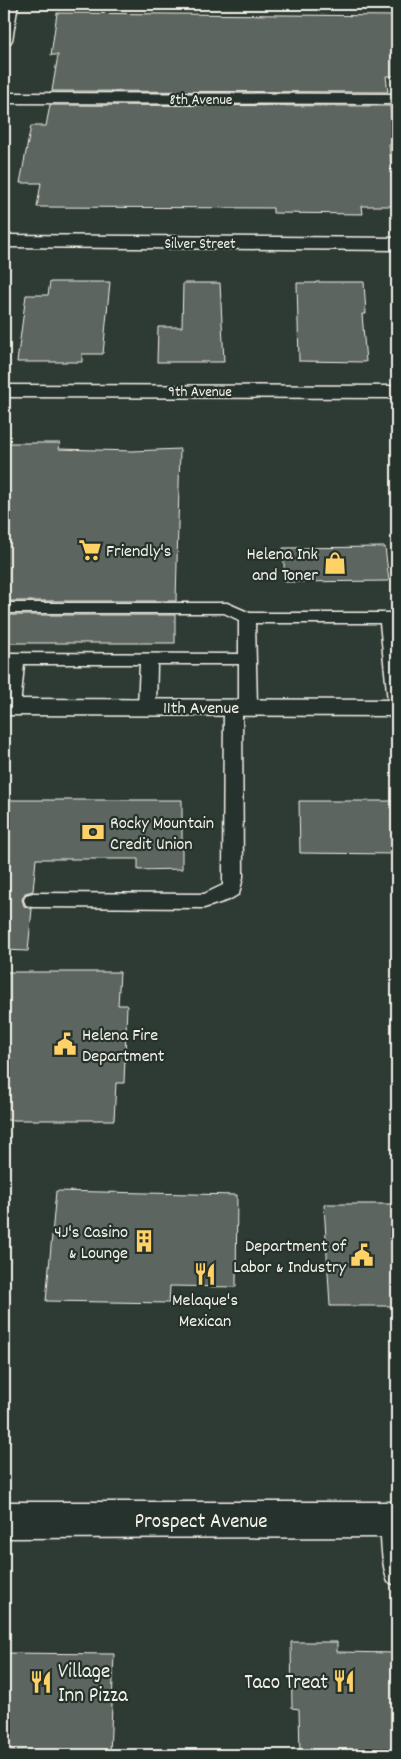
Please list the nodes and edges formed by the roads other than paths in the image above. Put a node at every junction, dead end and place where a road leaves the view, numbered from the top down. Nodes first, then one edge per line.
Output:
1 (10, 4) edge
2 (4, 40) edge
3 (4, 98) edge
4 (397, 99) edge
5 (4, 242) edge
6 (397, 244) edge
7 (4, 391) edge
8 (397, 392) edge
9 (4, 608) edge
10 (247, 618) junction
11 (393, 618) edge
12 (10, 658) edge
13 (149, 659) junction
14 (248, 659) junction
15 (397, 701) edge
16 (7, 707) edge
17 (147, 707) junction
18 (241, 707) junction
19 (397, 708) edge
20 (33, 900) dead end
21 (4, 1520) edge
22 (395, 1520) edge
23 (397, 1573) edge

1 - 2 main road
3 - 4 main road, 8th Avenue
5 - 6 main road, Silver Street
7 - 8 main road, 9th Avenue
9 - 10 lane
10 - 11 lane
10 - 14 lane
11 - 15 lane
12 - 13 lane
12 - 16 lane
13 - 14 lane
13 - 17 lane
14 - 18 lane
16 - 17 main road, 11th Avenue
17 - 18 main road, 11th Avenue
18 - 19 main road, 11th Avenue
18 - 20 lane
21 - 22 main road, Prospect Avenue
22 - 23 lane

